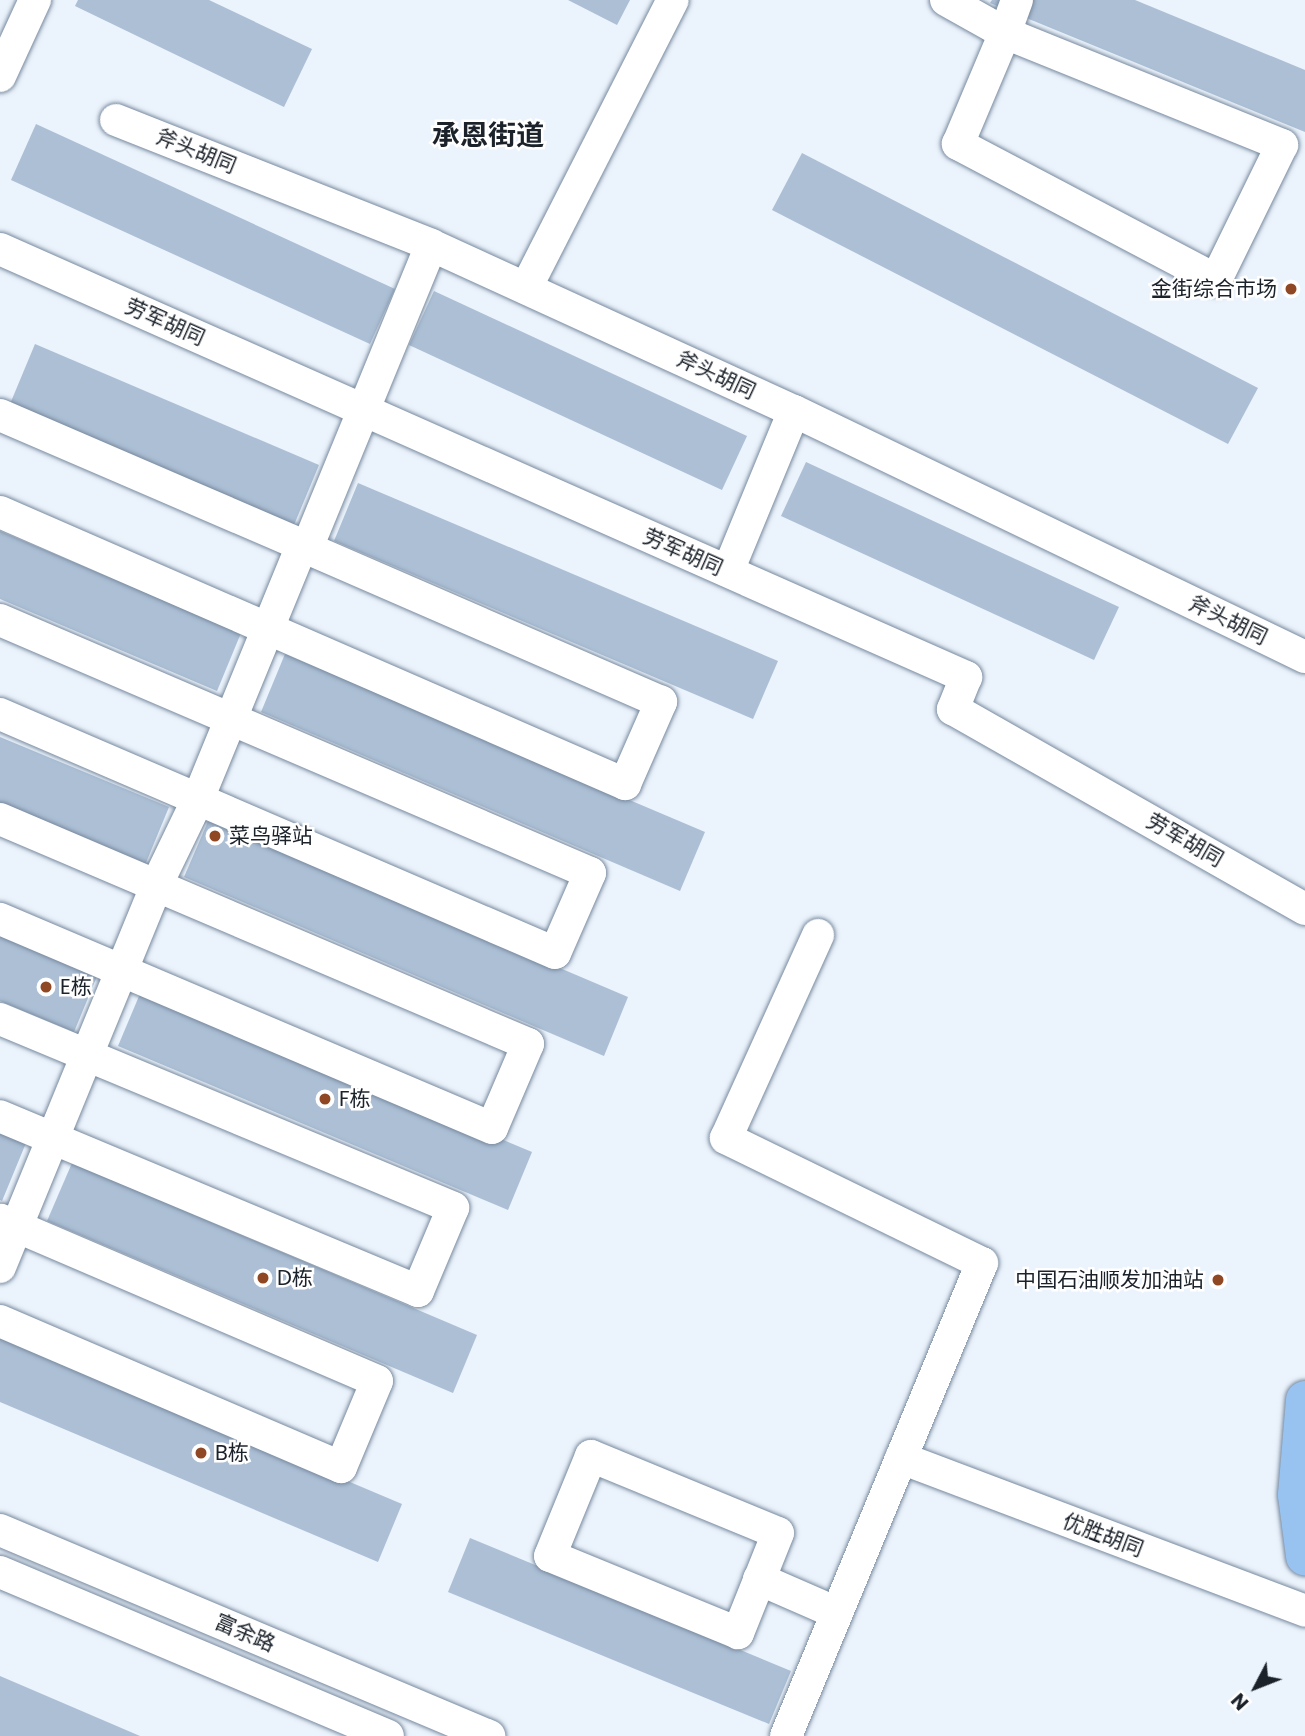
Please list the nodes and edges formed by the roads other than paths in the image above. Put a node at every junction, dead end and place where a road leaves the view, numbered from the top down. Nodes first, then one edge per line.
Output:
1 (35, 0) edge
2 (673, 0) edge
3 (946, 0) edge
4 (1017, 0) edge
5 (1005, 33) junction
6 (3, 59) edge
7 (116, 120) dead end
8 (431, 245) junction
9 (0, 249) edge
10 (526, 288) junction
11 (365, 410) junction
12 (794, 411) junction
13 (0, 415) edge
14 (0, 512) edge
15 (305, 547) junction
16 (728, 571) junction
17 (0, 620) edge
18 (268, 628) junction
19 (1305, 657) edge
20 (0, 714) edge
21 (230, 719) junction
22 (198, 799) junction
23 (0, 820) edge
24 (156, 886) junction
25 (1305, 909) edge
26 (0, 919) edge
27 (818, 935) dead end
28 (121, 970) junction
29 (0, 1019) edge
30 (87, 1055) junction
31 (0, 1116) edge
32 (51, 1138) junction
33 (9, 1223) edge
34 (0, 1268) edge
35 (0, 1321) edge
36 (1305, 1400) edge
37 (901, 1458) junction
38 (0, 1530) edge
39 (1305, 1556) edge
40 (0, 1572) edge
41 (760, 1579) junction
42 (1305, 1611) edge
43 (837, 1613) junction
44 (388, 1736) edge
45 (489, 1736) edge
46 (786, 1736) edge

1 - 6 street
2 - 10 street
3 - 5 street
4 - 5 street
5 - 5 street
7 - 8 street, 斧头胡同
8 - 10 street, 斧头胡同
8 - 11 street
9 - 11 street, 劳军胡同
10 - 12 street, 斧头胡同
11 - 15 street
11 - 16 street, 劳军胡同
12 - 16 street
12 - 19 street, 斧头胡同
13 - 15 street
14 - 18 street
15 - 18 street
15 - 18 street
16 - 25 street, 劳军胡同
17 - 21 street
18 - 21 street
20 - 22 street
21 - 22 street
21 - 22 street
22 - 24 street
23 - 24 street
24 - 28 street
24 - 28 street
26 - 28 street
27 - 37 street
28 - 30 street
29 - 30 street
30 - 32 street
30 - 32 street
31 - 32 street
32 - 33 street
33 - 34 street
33 - 35 street
36 - 39 main road
37 - 42 street, 优胜胡同
37 - 43 street
38 - 45 street, 富余路
40 - 44 street, 富余路
41 - 41 street
41 - 43 street
43 - 46 street

